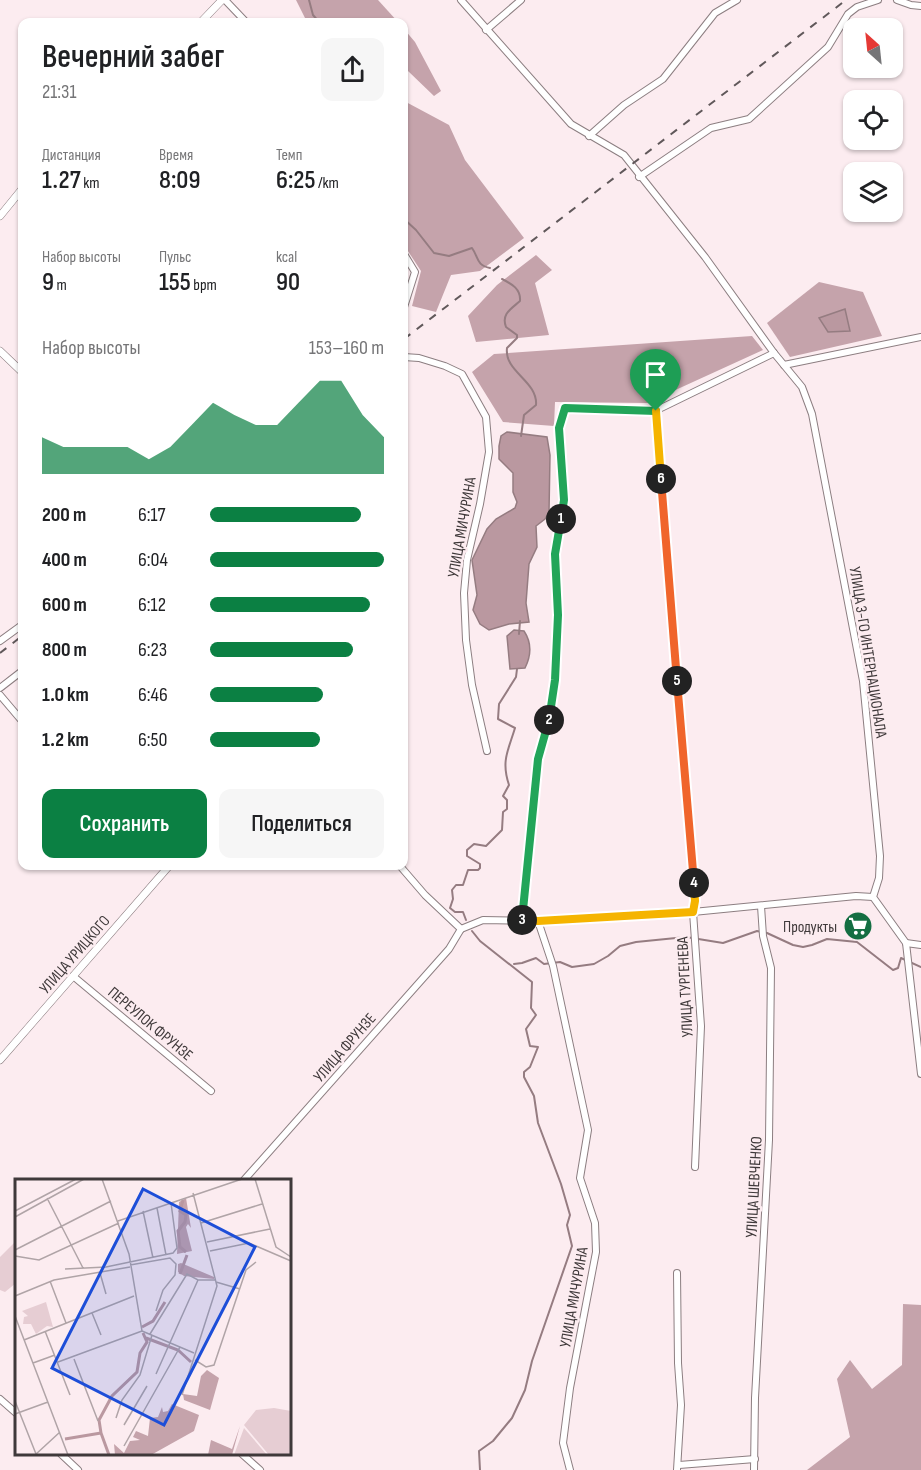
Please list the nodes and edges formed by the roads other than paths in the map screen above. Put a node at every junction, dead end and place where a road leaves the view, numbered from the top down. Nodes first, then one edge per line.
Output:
1 (223, 0) edge
2 (461, 0) edge
3 (521, 0) edge
4 (737, 0) edge
5 (878, 0) edge
6 (897, 0) edge
7 (921, 6) edge
8 (205, 18) edge
9 (242, 18) edge
10 (486, 30) junction
11 (589, 136) junction
12 (639, 177) junction
13 (18, 194) edge
14 (0, 216) edge
15 (408, 261) edge
16 (408, 294) edge
17 (921, 337) edge
18 (0, 351) edge
19 (774, 353) junction
20 (408, 358) edge
21 (784, 365) junction
22 (18, 368) edge
23 (656, 411) junction
24 (18, 628) edge
25 (0, 641) edge
26 (18, 674) edge
27 (0, 688) edge
28 (0, 695) edge
29 (18, 716) edge
30 (487, 751) dead end
31 (166, 870) edge
32 (403, 870) edge
33 (873, 897) junction
34 (761, 906) junction
35 (693, 912) junction
36 (522, 920) junction
37 (538, 921) junction
38 (461, 929) junction
39 (906, 943) junction
40 (921, 945) edge
41 (73, 976) junction
42 (0, 1060) edge
43 (921, 1074) edge
44 (211, 1091) dead end
45 (695, 1167) dead end
46 (245, 1179) edge
47 (677, 1273) dead end
48 (0, 1399) edge
49 (15, 1410) edge
50 (62, 1455) edge
51 (243, 1455) edge
52 (754, 1460) junction
53 (678, 1467) edge
54 (78, 1470) edge
55 (260, 1470) edge
56 (570, 1470) edge
57 (754, 1470) edge

1 - 8 street
1 - 9 street
2 - 10 street, УЛИЦА 3-ГО ИНТЕРНАЦИОНАЛА
3 - 10 street
4 - 11 street
5 - 12 street
6 - 7 street
10 - 11 street, УЛИЦА 3-ГО ИНТЕРНАЦИОНАЛА
11 - 12 street, УЛИЦА 3-ГО ИНТЕРНАЦИОНАЛА
12 - 19 street, УЛИЦА 3-ГО ИНТЕРНАЦИОНАЛА
13 - 14 street
15 - 16 street
17 - 21 street
18 - 22 street
19 - 21 street, УЛИЦА 3-ГО ИНТЕРНАЦИОНАЛА
19 - 23 street
20 - 30 street, УЛИЦА МИЧУРИНА
21 - 33 street, УЛИЦА 3-ГО ИНТЕРНАЦИОНАЛА
23 - 35 street, УЛИЦА ТУРГЕНЕВА
23 - 36 street
24 - 25 street
26 - 27 street
28 - 29 street
31 - 41 street, УЛИЦА УРИЦКОГО
32 - 38 street
33 - 34 street
33 - 39 street
34 - 35 street
34 - 52 street, УЛИЦА ШЕВЧЕНКО
35 - 37 street
35 - 45 street, УЛИЦА ТУРГЕНЕВА
36 - 37 street
36 - 38 street
37 - 56 street, УЛИЦА МИЧУРИНА
38 - 46 street, УЛИЦА ФРУНЗЕ
39 - 40 street
39 - 43 street
41 - 42 street, УЛИЦА УРИЦКОГО
41 - 44 street, ПЕРЕУЛОК ФРУНЗЕ
47 - 53 street
48 - 49 street
50 - 54 street
51 - 55 street
52 - 53 street
52 - 57 street, УЛИЦА ШЕВЧЕНКО

